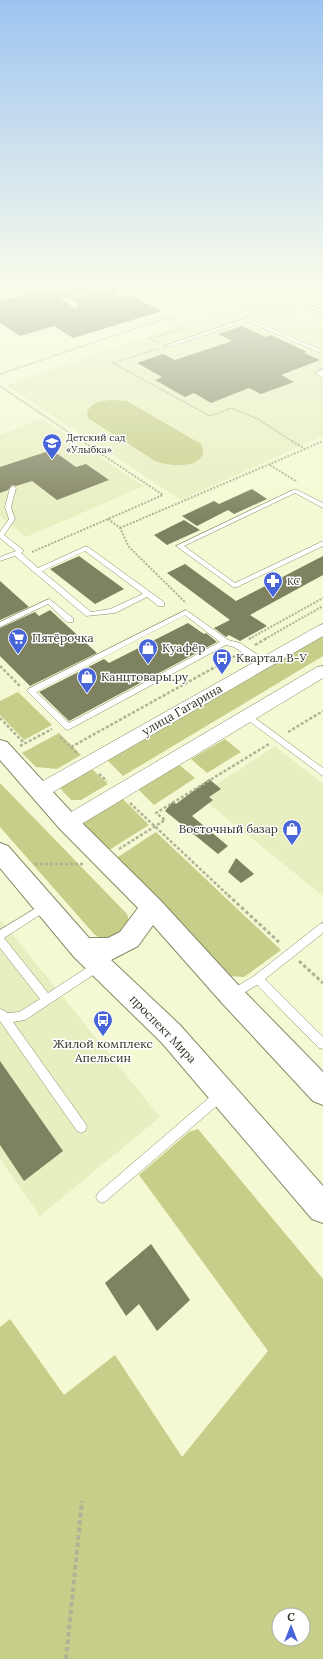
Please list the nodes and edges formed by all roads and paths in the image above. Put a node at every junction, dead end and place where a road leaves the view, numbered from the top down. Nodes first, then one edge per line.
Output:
1 (23, 366) edge
2 (119, 366) edge
3 (323, 371) edge
4 (0, 374) edge
5 (323, 376) edge
6 (0, 386) edge
7 (323, 441) edge
8 (305, 449) junction
9 (13, 488) dead end
10 (323, 506) edge
11 (108, 519) junction
12 (120, 528) junction
13 (0, 535) edge
14 (323, 543) edge
15 (18, 555) junction
16 (0, 559) edge
17 (37, 571) junction
18 (148, 594) junction
19 (161, 604) dead end
20 (323, 606) edge
21 (190, 607) dead end
22 (70, 620) dead end
23 (0, 625) edge
24 (323, 629) edge
25 (225, 642) junction
26 (244, 650) junction
27 (264, 663) junction
28 (323, 671) edge
29 (323, 711) edge
30 (248, 716) junction
31 (0, 718) edge
32 (278, 738) junction
33 (24, 744) junction
34 (71, 747) junction
35 (3, 750) edge
36 (88, 763) junction
37 (323, 773) edge
38 (40, 791) junction
39 (120, 793) junction
40 (68, 823) junction
41 (155, 826) junction
42 (1, 855) edge
43 (103, 859) junction
44 (17, 873) junction
45 (46, 906) junction
46 (152, 907) junction
47 (323, 928) edge
48 (0, 935) edge
49 (0, 940) edge
50 (291, 953) junction
51 (91, 957) junction
52 (258, 979) junction
53 (323, 983) edge
54 (231, 995) junction
55 (47, 1000) junction
56 (2, 1016) edge
57 (323, 1044) edge
58 (323, 1091) edge
59 (223, 1094) junction
60 (81, 1127) dead end
61 (102, 1197) dead end
62 (323, 1208) edge
63 (82, 1501) dead end
64 (66, 1659) edge

1 - 4 path
2 - 8 path
3 - 5 lane
6 - 11 path
7 - 8 path
8 - 12 path
9 - 13 lane
10 - 14 lane
11 - 12 path
11 - 15 path
12 - 21 path
13 - 15 lane
15 - 16 lane
15 - 17 lane
17 - 18 lane
17 - 18 lane
18 - 19 lane
20 - 26 path
22 - 23 lane
24 - 27 street, улица Гагарина
25 - 25 lane
25 - 26 lane
26 - 27 lane
26 - 34 path
27 - 36 street, улица Гагарина
28 - 30 street
29 - 32 path
30 - 32 lane
30 - 39 street
31 - 33 path
32 - 37 lane
32 - 41 path
33 - 34 path
33 - 35 path
34 - 36 path
35 - 38 main road
36 - 38 street, улица Гагарина
36 - 39 path
38 - 40 main road
39 - 40 street
39 - 41 path
40 - 43 main road
41 - 43 path
41 - 50 path
42 - 44 main road, проспект Мира
43 - 44 path
43 - 46 main road
44 - 45 main road, проспект Мира
45 - 48 lane
45 - 51 main road, проспект Мира
46 - 51 main road
46 - 54 main road
47 - 50 lane
49 - 55 lane
50 - 52 lane
50 - 53 path
51 - 55 lane
51 - 59 main road, проспект Мира
52 - 54 lane
52 - 57 lane
54 - 58 main road
55 - 56 lane
56 - 60 lane
59 - 61 lane
59 - 62 main road, проспект Мира
63 - 64 path

